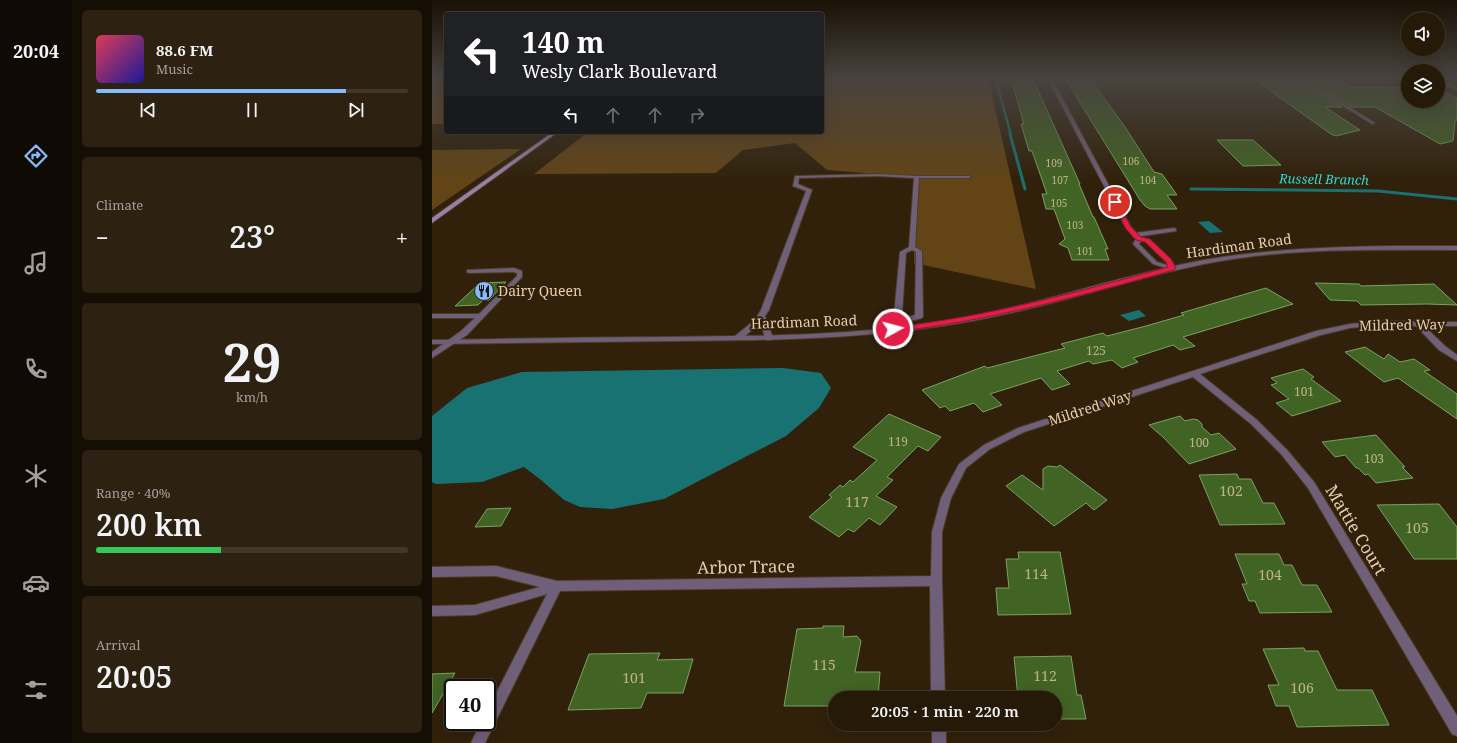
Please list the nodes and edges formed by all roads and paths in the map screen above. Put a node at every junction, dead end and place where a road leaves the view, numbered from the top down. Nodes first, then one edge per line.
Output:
1 (1067, 112) edge
2 (1355, 112) edge
3 (1373, 123) dead end
4 (553, 134) edge
5 (916, 177) junction
6 (969, 177) dead end
7 (432, 221) edge
8 (1174, 230) dead end
9 (1137, 237) junction
10 (912, 248) junction
11 (1457, 248) edge
12 (1172, 268) junction
13 (469, 271) dead end
14 (432, 316) edge
15 (481, 316) junction
16 (762, 317) junction
17 (907, 324) junction
18 (1418, 324) junction
19 (1457, 324) edge
20 (738, 338) junction
21 (769, 338) junction
22 (432, 342) edge
23 (451, 342) junction
24 (432, 356) edge
25 (1457, 359) edge
26 (1195, 374) junction
27 (432, 572) edge
28 (936, 581) junction
29 (557, 586) junction
30 (432, 611) edge
31 (938, 691) edge
32 (1457, 729) edge
33 (939, 731) edge
34 (478, 743) edge
35 (939, 743) edge

1 - 9 street
2 - 3 street
4 - 7 main road
5 - 6 street
5 - 10 street
5 - 16 street
8 - 9 street
9 - 12 street
9 - 12 street
10 - 17 street
10 - 17 street
11 - 12 street, Hardiman Road
12 - 17 street, Hardiman Road
13 - 15 street
14 - 15 street
15 - 23 street
16 - 20 street
16 - 21 street
17 - 21 street, Hardiman Road
18 - 19 street, Mildred Way
18 - 25 street
18 - 26 street, Mildred Way
20 - 21 street, Hardiman Road
20 - 23 street, Hardiman Road
22 - 23 street, Hardiman Road
23 - 24 street
26 - 28 street, Mildred Way
26 - 32 street, Mattie Court
27 - 29 street, Arbor Trace
28 - 29 street, Arbor Trace
28 - 31 street, Mildred Way
29 - 30 street, Arbor Trace
29 - 34 street
33 - 35 street

